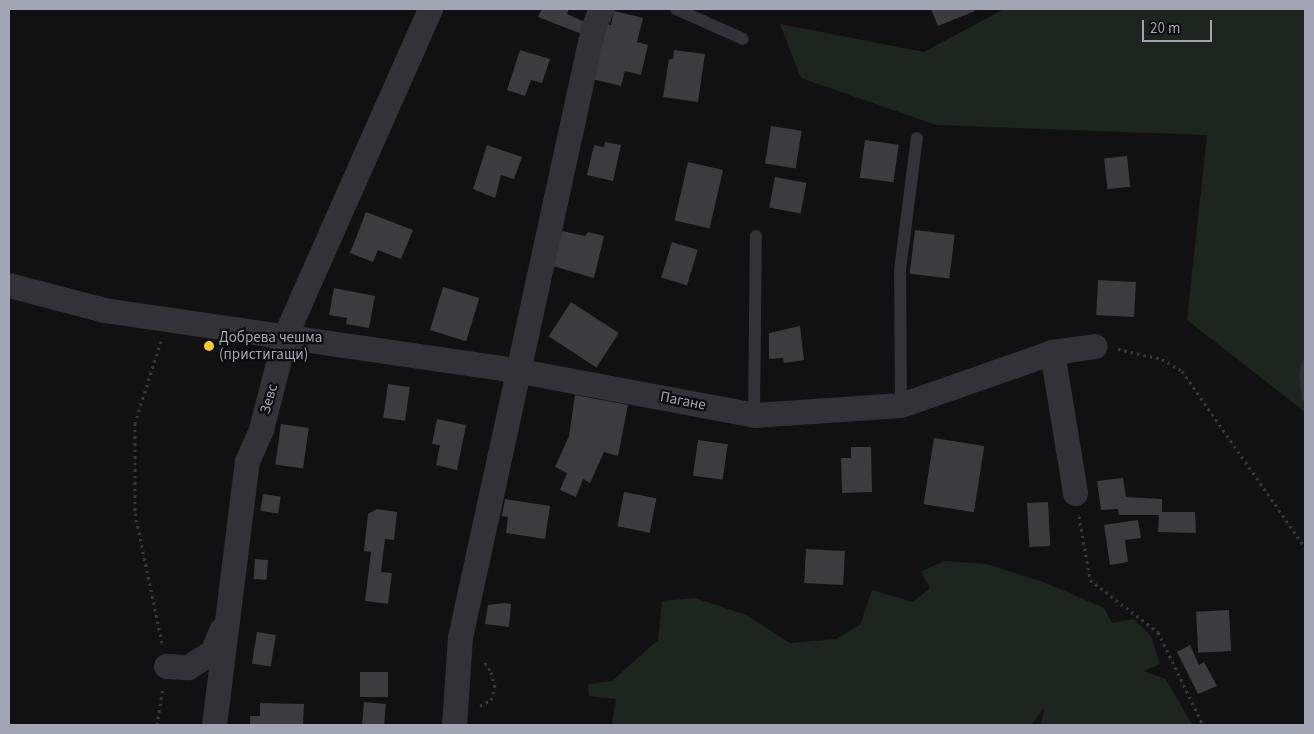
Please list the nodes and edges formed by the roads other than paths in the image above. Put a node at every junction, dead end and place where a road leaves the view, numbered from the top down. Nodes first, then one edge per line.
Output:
1 (430, 9) edge
2 (601, 9) edge
3 (676, 9) edge
4 (743, 39) dead end
5 (918, 138) dead end
6 (756, 236) dead end
7 (9, 285) edge
8 (285, 336) junction
9 (1095, 346) road end
10 (1052, 352) junction
11 (520, 371) junction
12 (901, 405) junction
13 (754, 415) junction
14 (1076, 492) road end
15 (225, 624) junction
16 (166, 666) road end
17 (214, 725) edge
18 (454, 725) edge

1 - 8 street, Зевс
2 - 11 street
3 - 4 lane
5 - 12 lane
6 - 13 lane
7 - 8 street, Пагане
8 - 11 street, Пагане
8 - 15 street, Зевс
9 - 10 street, Пагане
10 - 12 street, Пагане
10 - 14 street
11 - 13 street, Пагане
11 - 18 street
12 - 13 street, Пагане
15 - 16 street
15 - 17 street, Зевс

